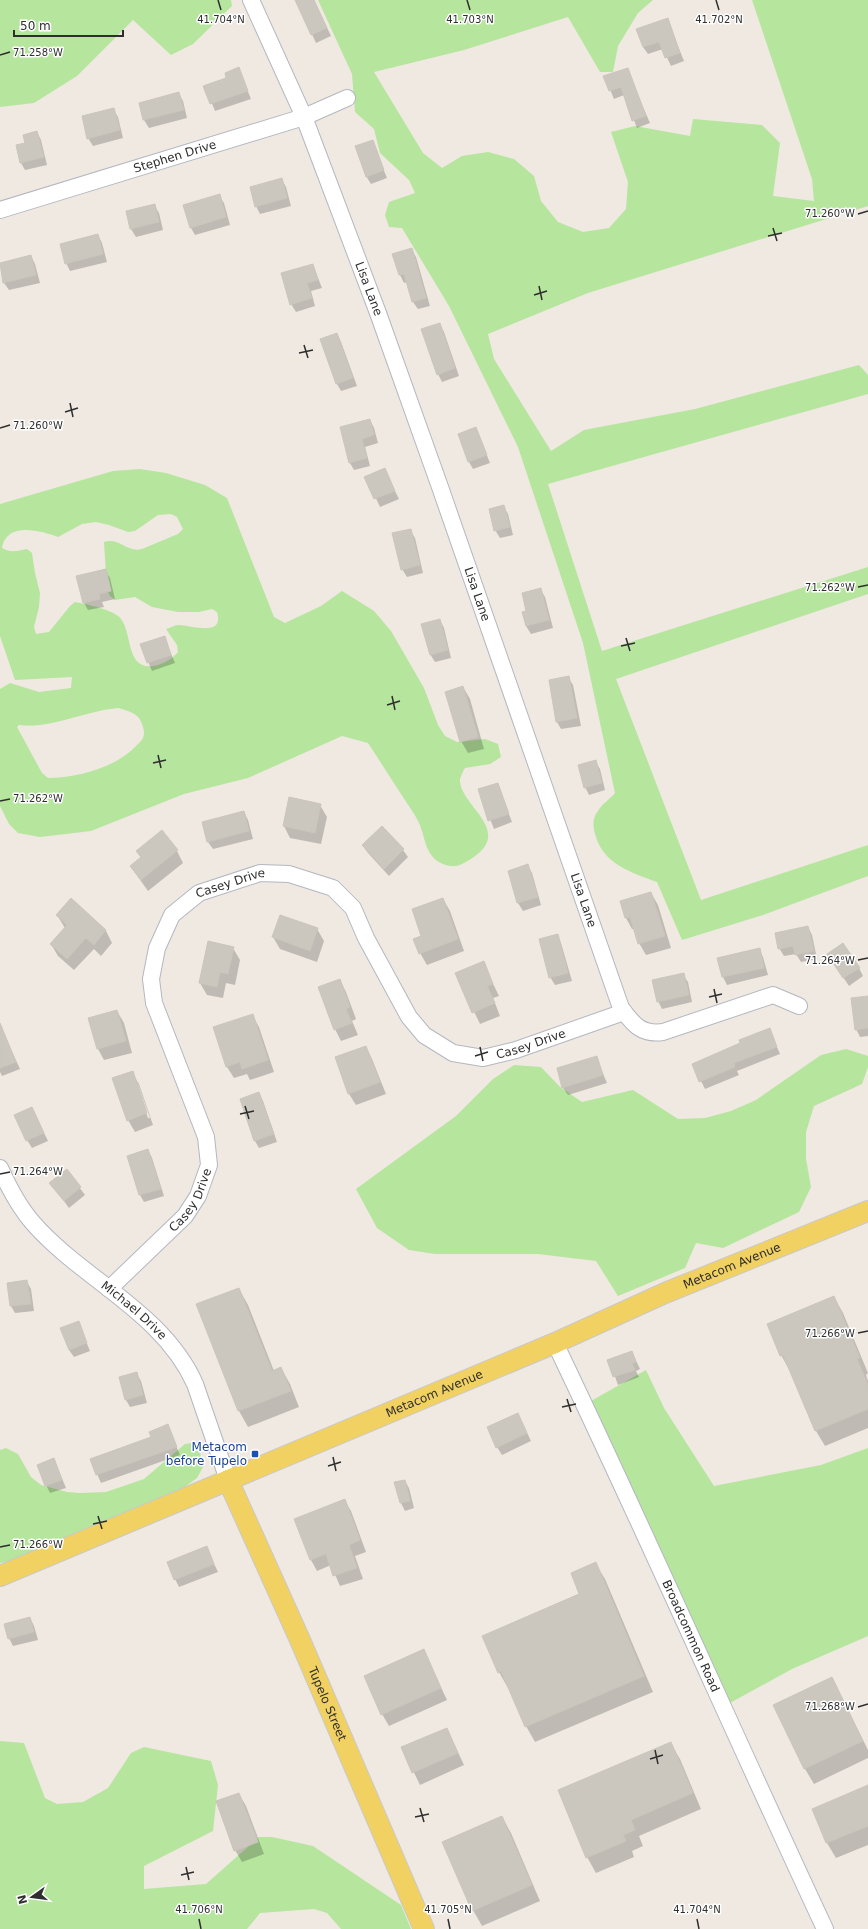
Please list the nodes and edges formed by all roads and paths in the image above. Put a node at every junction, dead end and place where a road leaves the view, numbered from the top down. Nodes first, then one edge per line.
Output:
1 (251, 0) edge
2 (347, 98) dead end
3 (304, 118) junction
4 (0, 210) edge
5 (799, 1006) dead end
6 (624, 1012) junction
7 (0, 1168) edge
8 (868, 1211) edge
9 (108, 1289) junction
10 (555, 1343) junction
11 (228, 1480) junction
12 (0, 1576) edge
13 (424, 1929) edge
14 (825, 1929) edge

1 - 3 street, Lisa Lane
2 - 3 street, Stephen Drive
3 - 4 street, Stephen Drive
3 - 6 street, Lisa Lane
5 - 6 street, Lisa Lane
6 - 9 street, Casey Drive
7 - 9 street, Michael Drive
8 - 10 main road, Metacom Avenue
9 - 11 street, Michael Drive
10 - 11 main road, Metacom Avenue
10 - 14 street, Broadcommon Road
11 - 12 main road, Metacom Avenue
11 - 13 main road, Tupelo Street

